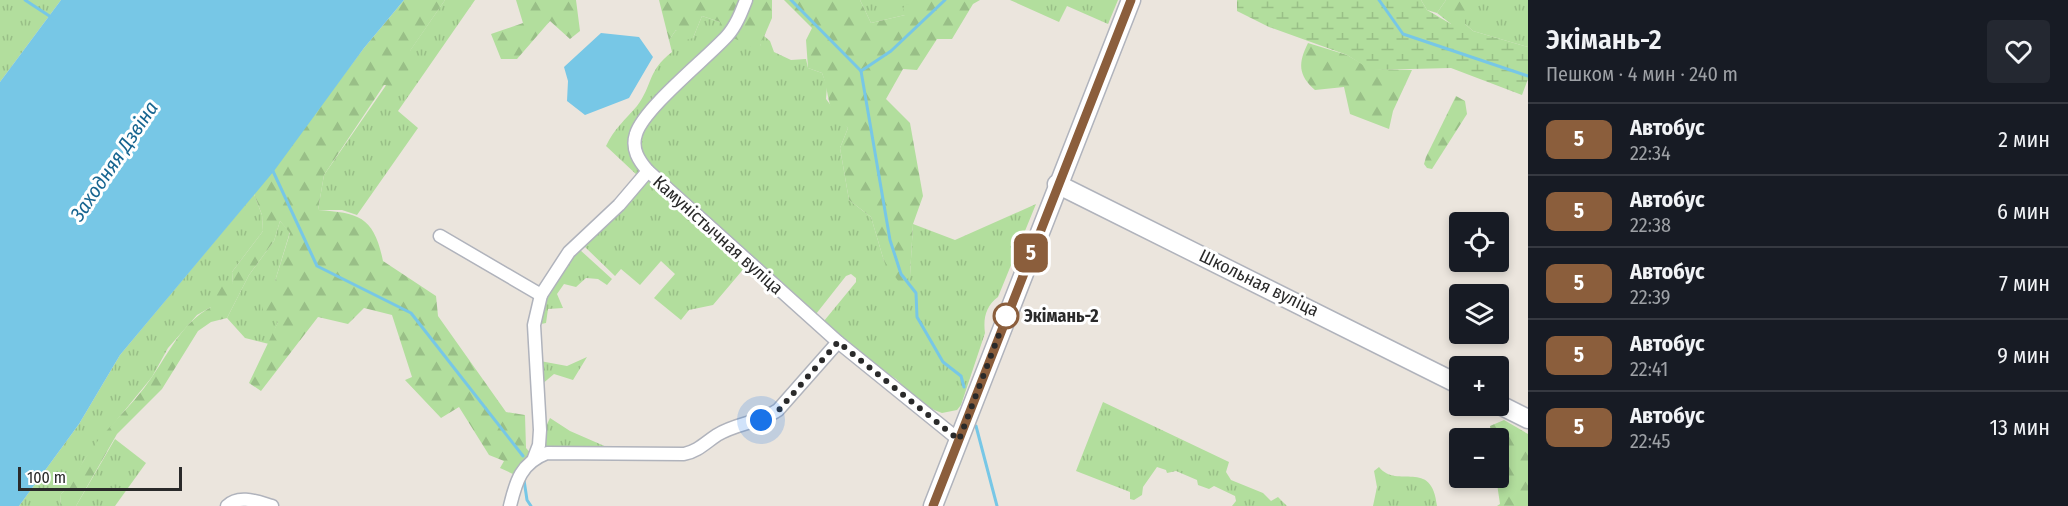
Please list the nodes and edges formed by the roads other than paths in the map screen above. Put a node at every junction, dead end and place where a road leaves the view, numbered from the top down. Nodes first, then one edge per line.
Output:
1 (746, 0) edge
2 (1131, 0) edge
3 (648, 171) junction
4 (1057, 184) junction
5 (440, 236) dead end
6 (540, 295) junction
7 (838, 342) junction
8 (1449, 380) edge
9 (1509, 410) edge
10 (1528, 419) edge
11 (959, 440) junction
12 (534, 458) junction
13 (227, 506) edge
14 (272, 506) edge
15 (510, 506) edge
16 (933, 506) edge

1 - 3 street
2 - 4 main road
3 - 6 street, Камуністычная вуліца
3 - 7 street, Камуністычная вуліца
4 - 8 main road, Школьная вуліца
4 - 11 main road
5 - 6 street
6 - 12 street
7 - 11 street, Камуністычная вуліца
7 - 12 street
9 - 10 main road
11 - 16 main road
12 - 15 street
13 - 14 street

